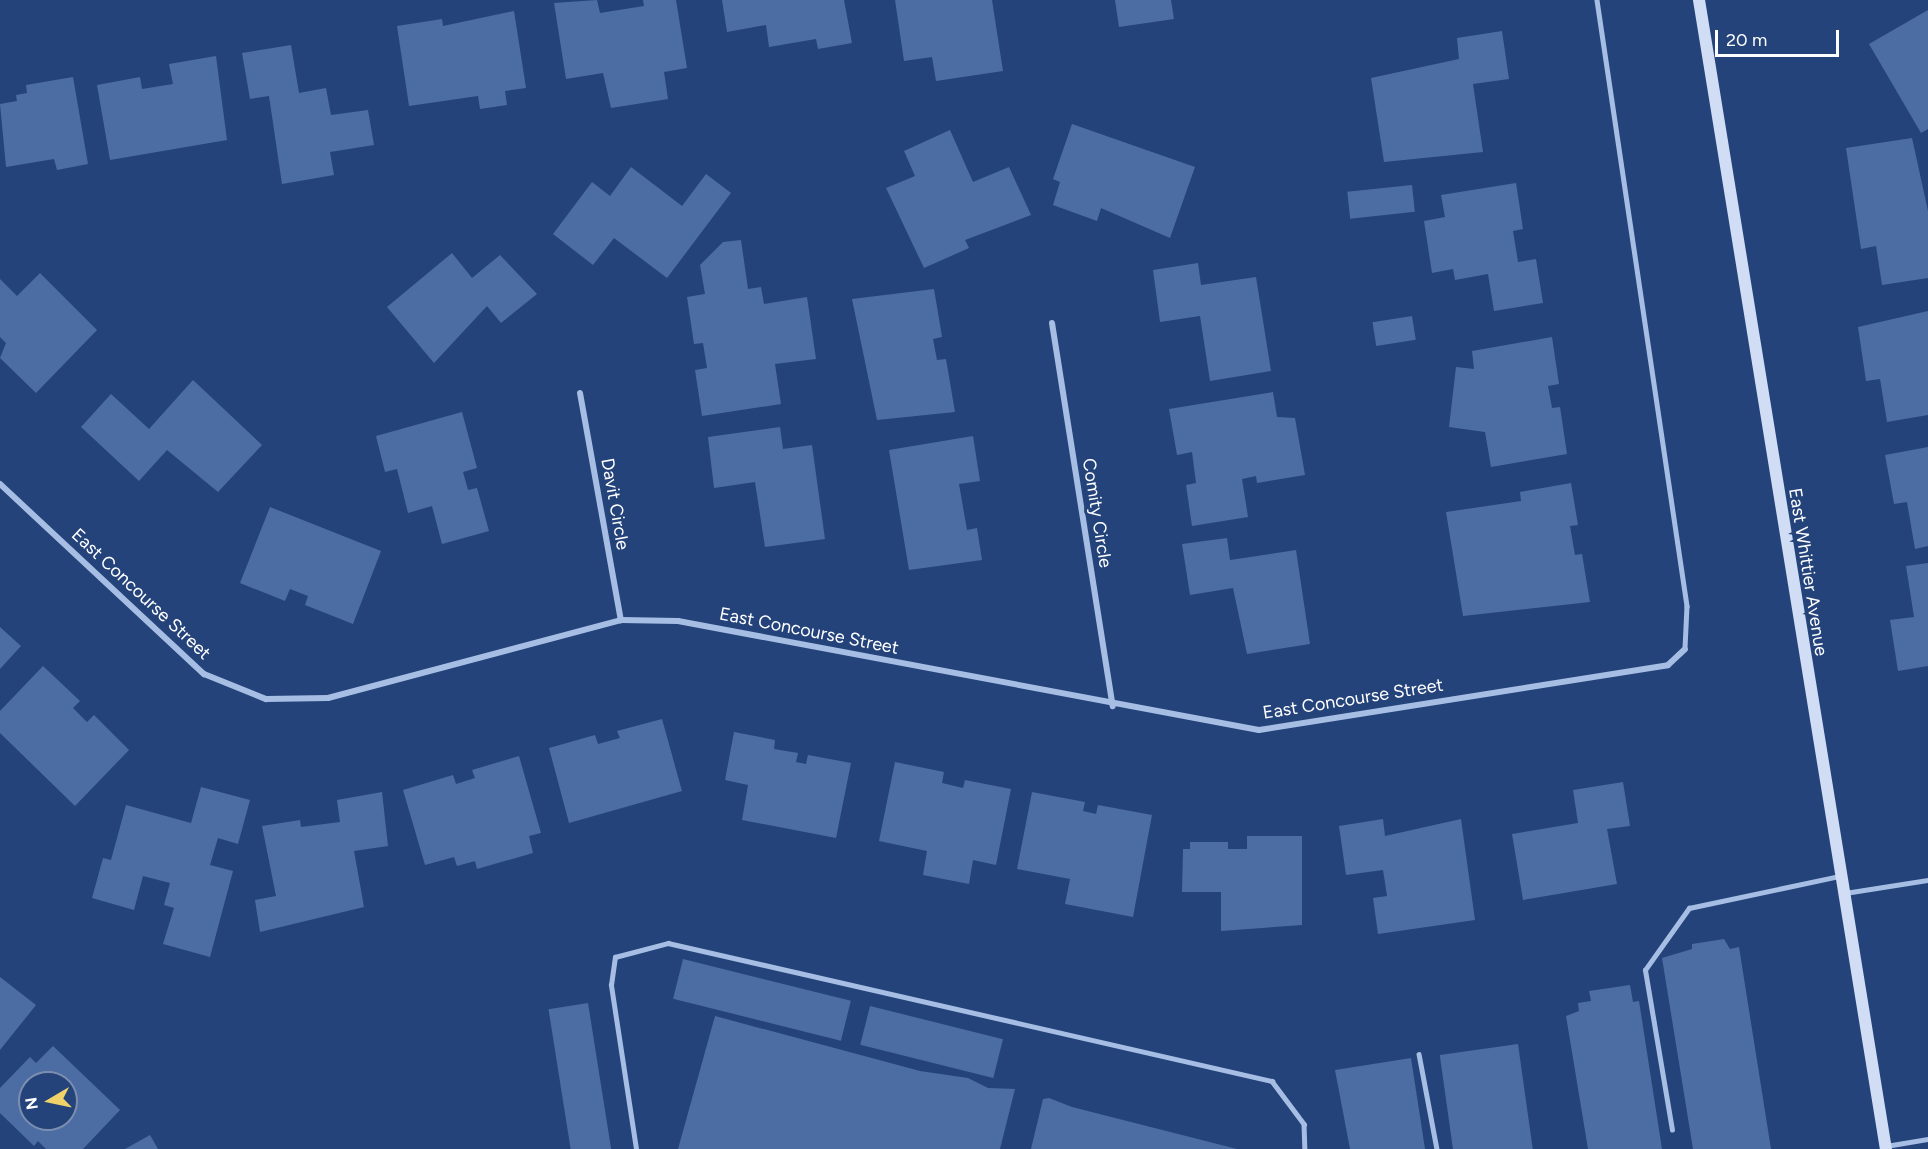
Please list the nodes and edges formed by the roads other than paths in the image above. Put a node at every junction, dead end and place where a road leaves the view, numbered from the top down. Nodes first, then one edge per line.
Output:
1 (1597, 0) edge
2 (1699, 0) edge
3 (1052, 324) dead end
4 (580, 393) dead end
5 (0, 484) edge
6 (621, 620) junction
7 (1684, 649) joint
8 (1113, 706) junction
9 (1840, 876) junction
10 (1928, 880) edge
11 (1843, 894) junction
12 (1419, 1054) dead end
13 (1672, 1130) dead end
14 (1928, 1139) edge
15 (1886, 1148) edge
16 (636, 1149) edge
17 (1305, 1149) edge
18 (1437, 1149) edge

1 - 7 lane
2 - 9 street, East Whittier Avenue
3 - 8 street, Comity Circle
4 - 6 street, Davit Circle
5 - 6 street, East Concourse Street
6 - 8 street, East Concourse Street
7 - 8 street, East Concourse Street
9 - 11 street, East Whittier Avenue
9 - 13 lane
10 - 11 lane
11 - 15 street, East Whittier Avenue
12 - 18 lane
14 - 15 lane
16 - 17 lane

